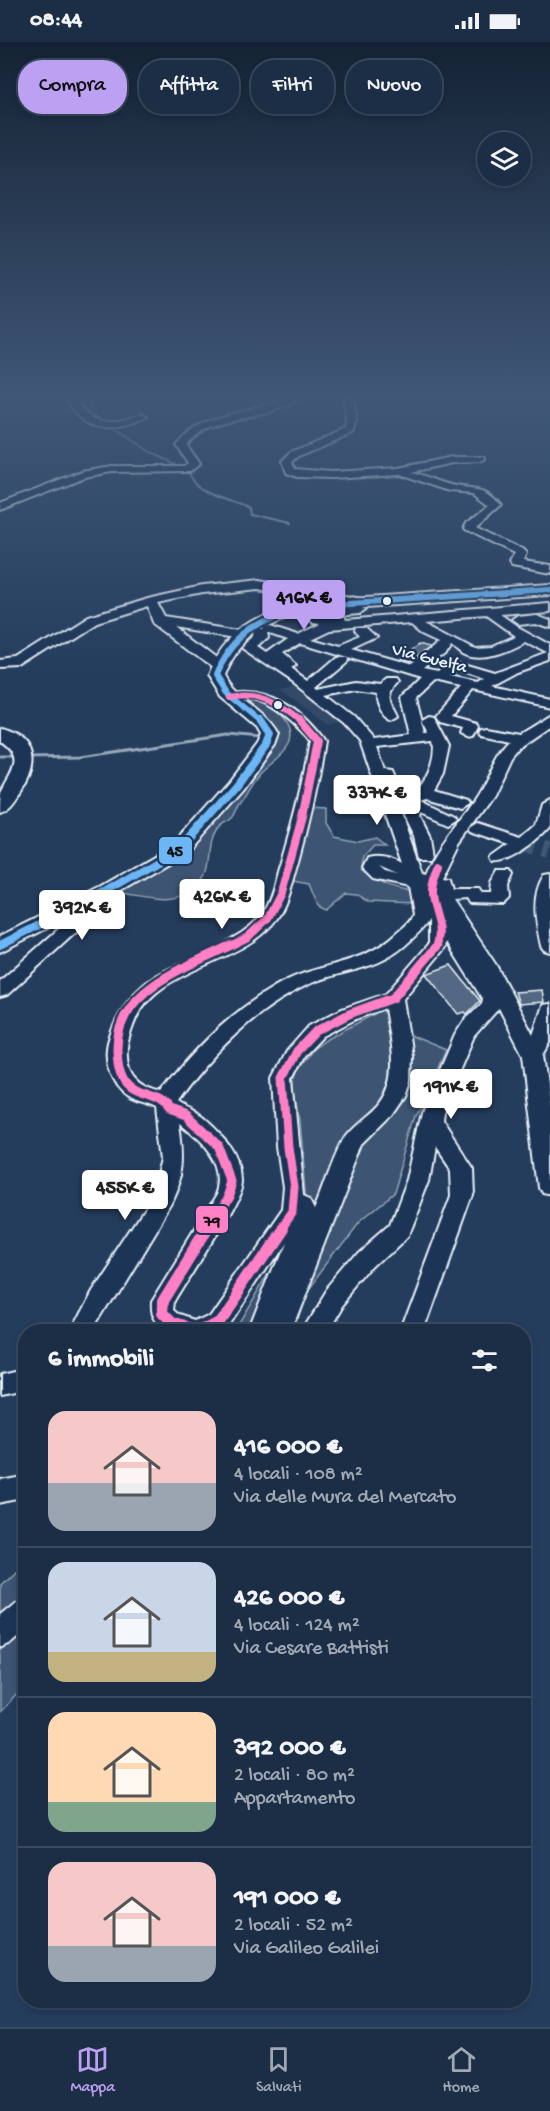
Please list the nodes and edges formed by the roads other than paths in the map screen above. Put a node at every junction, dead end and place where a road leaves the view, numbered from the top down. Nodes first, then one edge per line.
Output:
1 (38, 492) edge
2 (479, 492) edge
3 (0, 507) edge
4 (550, 570) edge
5 (550, 590) edge
6 (151, 601) junction
7 (364, 602) junction
8 (397, 603) junction
9 (550, 608) edge
10 (103, 615) junction
11 (491, 616) junction
12 (415, 618) junction
13 (389, 619) junction
14 (160, 621) junction
15 (550, 623) edge
16 (452, 626) junction
17 (321, 628) junction
18 (266, 630) junction
19 (361, 631) junction
20 (432, 631) junction
21 (243, 634) junction
22 (299, 638) junction
23 (516, 640) junction
24 (469, 646) junction
25 (550, 650) edge
26 (344, 655) junction
27 (550, 657) edge
28 (536, 662) junction
29 (219, 663) junction
30 (0, 665) edge
31 (458, 666) junction
32 (408, 670) junction
33 (509, 670) junction
34 (494, 677) junction
35 (435, 678) junction
36 (317, 688) junction
37 (471, 688) junction
38 (383, 689) junction
39 (230, 696) junction
40 (548, 714) edge
41 (391, 716) dead end
42 (429, 720) dead end
43 (486, 731) dead end
44 (0, 733) edge
45 (468, 733) dead end
46 (438, 735) junction
47 (522, 738) junction
48 (419, 739) junction
49 (379, 743) junction
50 (415, 798) junction
51 (469, 805) junction
52 (550, 805) edge
53 (0, 806) edge
54 (463, 823) junction
55 (522, 842) junction
56 (501, 857) dead end
57 (429, 874) junction
58 (505, 875) dead end
59 (548, 887) edge
60 (108, 890) junction
61 (547, 918) edge
62 (439, 924) junction
63 (0, 945) edge
64 (550, 946) edge
65 (0, 991) edge
66 (393, 998) junction
67 (550, 1010) edge
68 (533, 1055) junction
69 (166, 1106) junction
70 (430, 1122) junction
71 (550, 1188) edge
72 (293, 1200) junction
73 (85, 1324) edge
74 (172, 1324) edge
75 (212, 1324) edge
76 (264, 1324) edge
77 (281, 1324) edge
78 (318, 1324) edge
79 (415, 1324) edge
80 (18, 1380) edge
81 (0, 1385) edge
82 (18, 1489) edge
83 (0, 1492) edge
84 (18, 1618) edge
85 (0, 1633) edge

1 - 3 street
2 - 4 street
5 - 8 main road
6 - 7 street
6 - 10 street
6 - 14 street
7 - 8 main road
7 - 21 main road
8 - 18 street
9 - 11 street
10 - 14 street
10 - 30 street
11 - 12 street
11 - 15 street
11 - 16 street
11 - 23 street
12 - 13 street
12 - 20 street
13 - 17 street
13 - 19 street
14 - 21 street
14 - 29 street
16 - 20 street
16 - 24 street
17 - 19 street
17 - 22 street
18 - 22 street, Via Guelfa
18 - 29 street
18 - 57 street
19 - 26 street
20 - 24 street
21 - 29 main road
22 - 26 street, Via Guelfa
22 - 36 street
23 - 24 street
23 - 25 street
23 - 28 street
24 - 31 street
24 - 32 street
24 - 33 street
26 - 32 street, Via Guelfa
26 - 36 street
27 - 28 street
28 - 33 street
29 - 39 main road
31 - 34 street
31 - 35 street
32 - 35 street, Via Guelfa
32 - 38 street
33 - 34 street
34 - 37 street
35 - 37 street, Via Guelfa
35 - 48 street
36 - 38 street
36 - 49 street
37 - 40 street, Via Guelfa
37 - 45 street
38 - 41 street
39 - 60 main road
39 - 69 street
40 - 47 street
42 - 46 street
43 - 47 street
44 - 53 main road
46 - 48 street
46 - 50 street
47 - 51 street
48 - 49 street
49 - 50 street
50 - 51 street
50 - 54 street
50 - 57 street
51 - 54 street
52 - 55 street
54 - 55 street
54 - 57 street
55 - 56 street
57 - 58 street
57 - 62 street
57 - 68 street
57 - 69 street
59 - 61 street
60 - 63 main road
60 - 65 street
61 - 64 street
62 - 66 street
62 - 70 street
66 - 72 street
66 - 77 street
67 - 68 street
68 - 71 street
69 - 73 street
69 - 74 street
70 - 78 street
70 - 79 street
72 - 75 street
72 - 76 street
80 - 81 street
82 - 83 street
84 - 85 street

